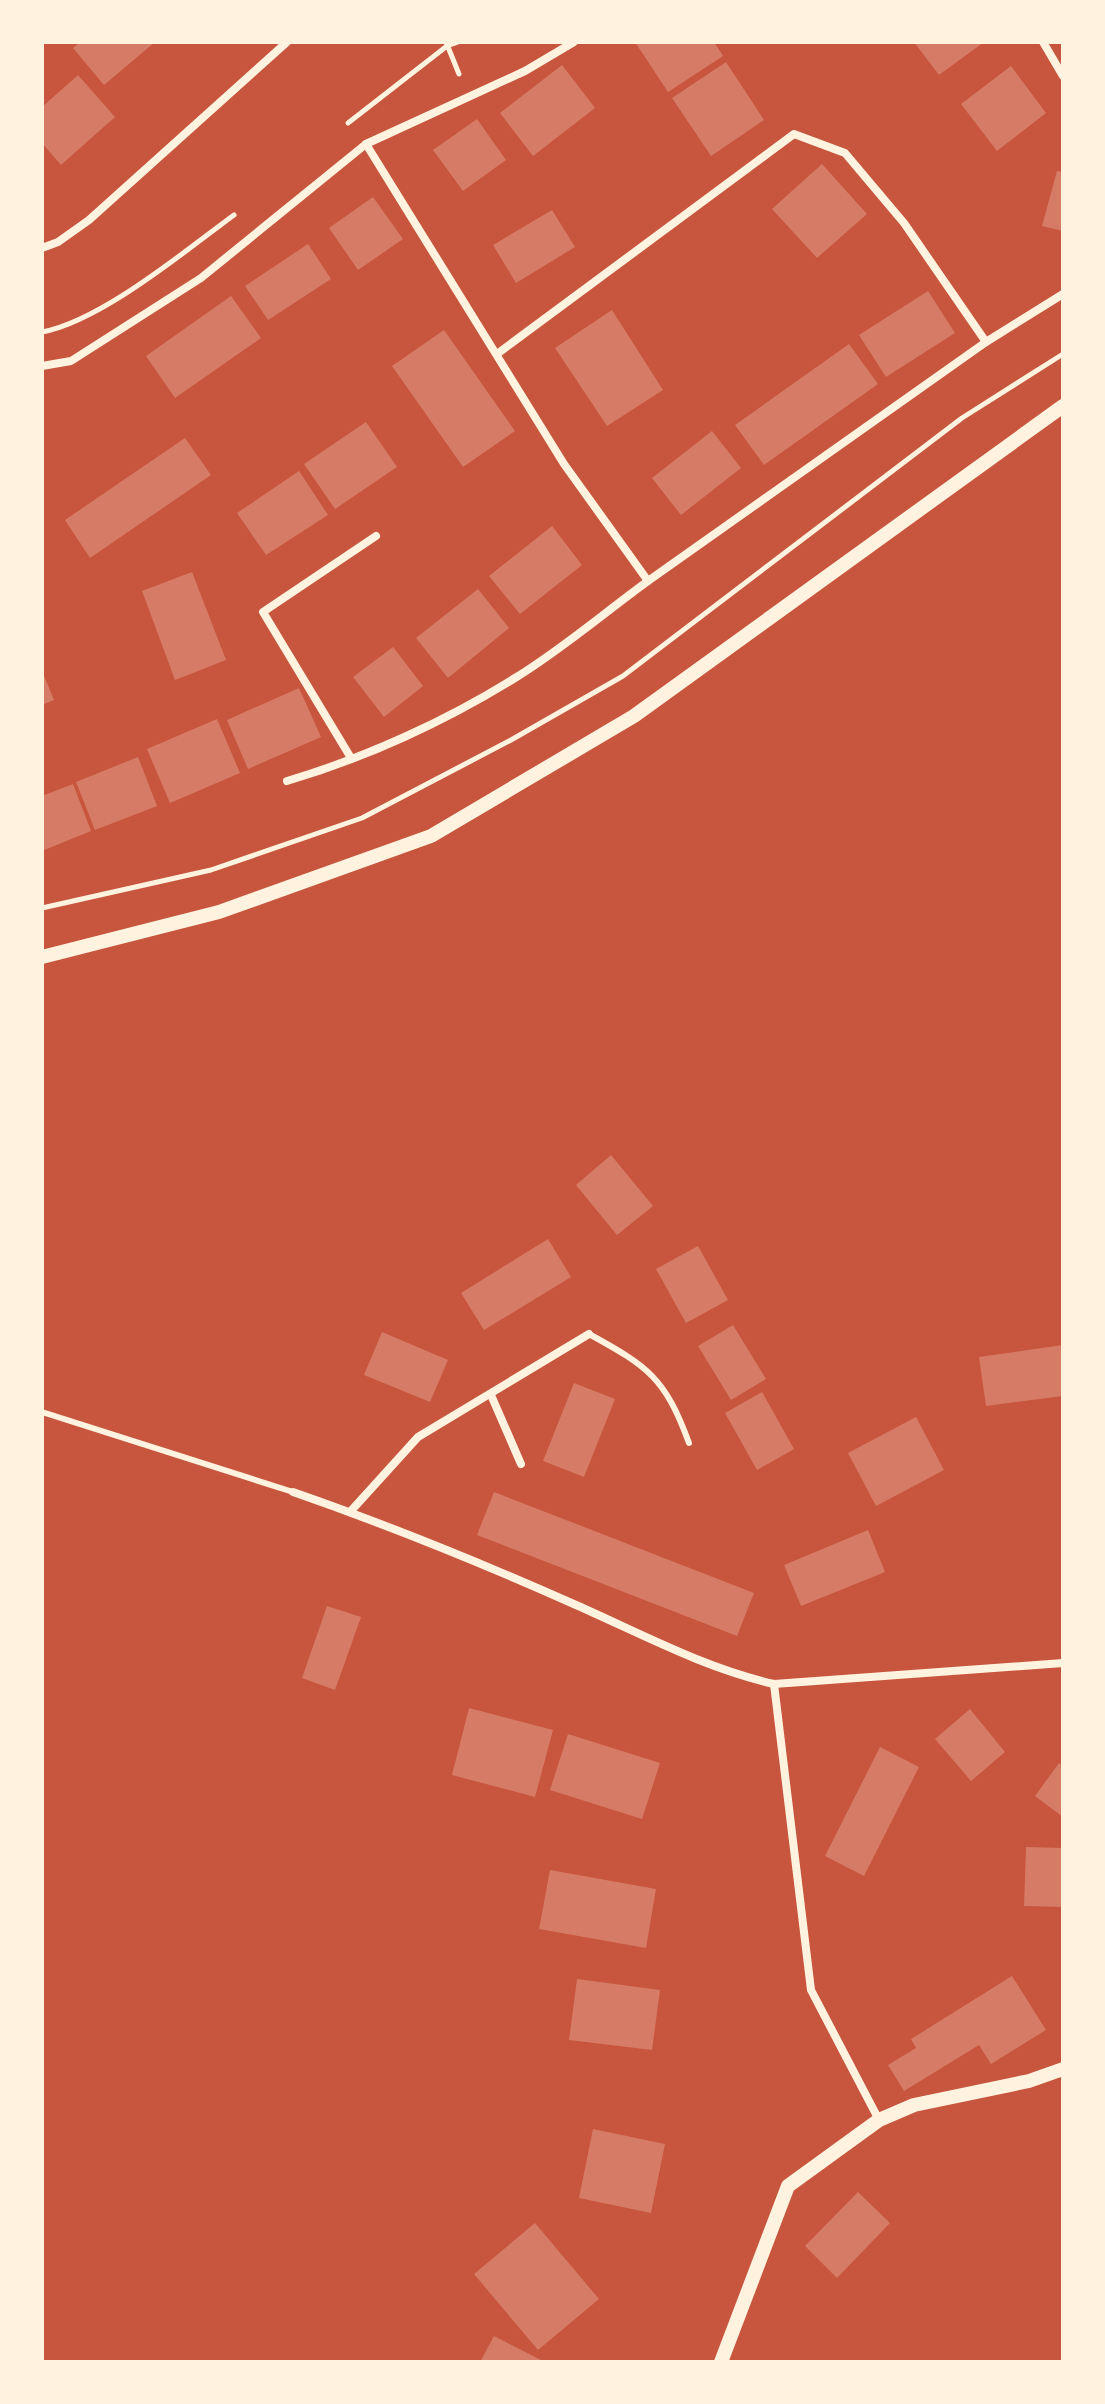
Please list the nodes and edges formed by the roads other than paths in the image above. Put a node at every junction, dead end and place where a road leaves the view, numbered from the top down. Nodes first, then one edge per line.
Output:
1 (287, 42) edge
2 (574, 42) edge
3 (1043, 42) edge
4 (1063, 53) edge
5 (1053, 59) junction
6 (1063, 76) edge
7 (366, 144) junction
8 (42, 248) edge
9 (1063, 294) edge
10 (986, 342) junction
11 (497, 354) junction
12 (42, 366) edge
13 (1063, 406) edge
14 (376, 536) dead end
15 (648, 581) junction
16 (351, 758) junction
17 (287, 781) dead end
18 (42, 957) edge
19 (589, 1334) joint
20 (491, 1395) junction
21 (42, 1412) edge
22 (689, 1443) dead end
23 (521, 1464) dead end
24 (293, 1492) joint
25 (350, 1512) junction
26 (1063, 1663) edge
27 (774, 1684) junction
28 (1063, 2069) edge
29 (879, 2120) junction
30 (721, 2362) edge

1 - 8 street
2 - 7 street
3 - 5 street
4 - 5 street
5 - 6 street
7 - 11 street
7 - 12 street
9 - 10 street
10 - 11 street
10 - 15 street
11 - 15 street
13 - 18 street
14 - 16 street
15 - 16 street
16 - 17 street
19 - 20 street
19 - 22 lane
20 - 23 street
20 - 25 street
21 - 24 lane
24 - 25 street
25 - 27 street
26 - 27 street
27 - 29 street
28 - 29 street
29 - 30 street

